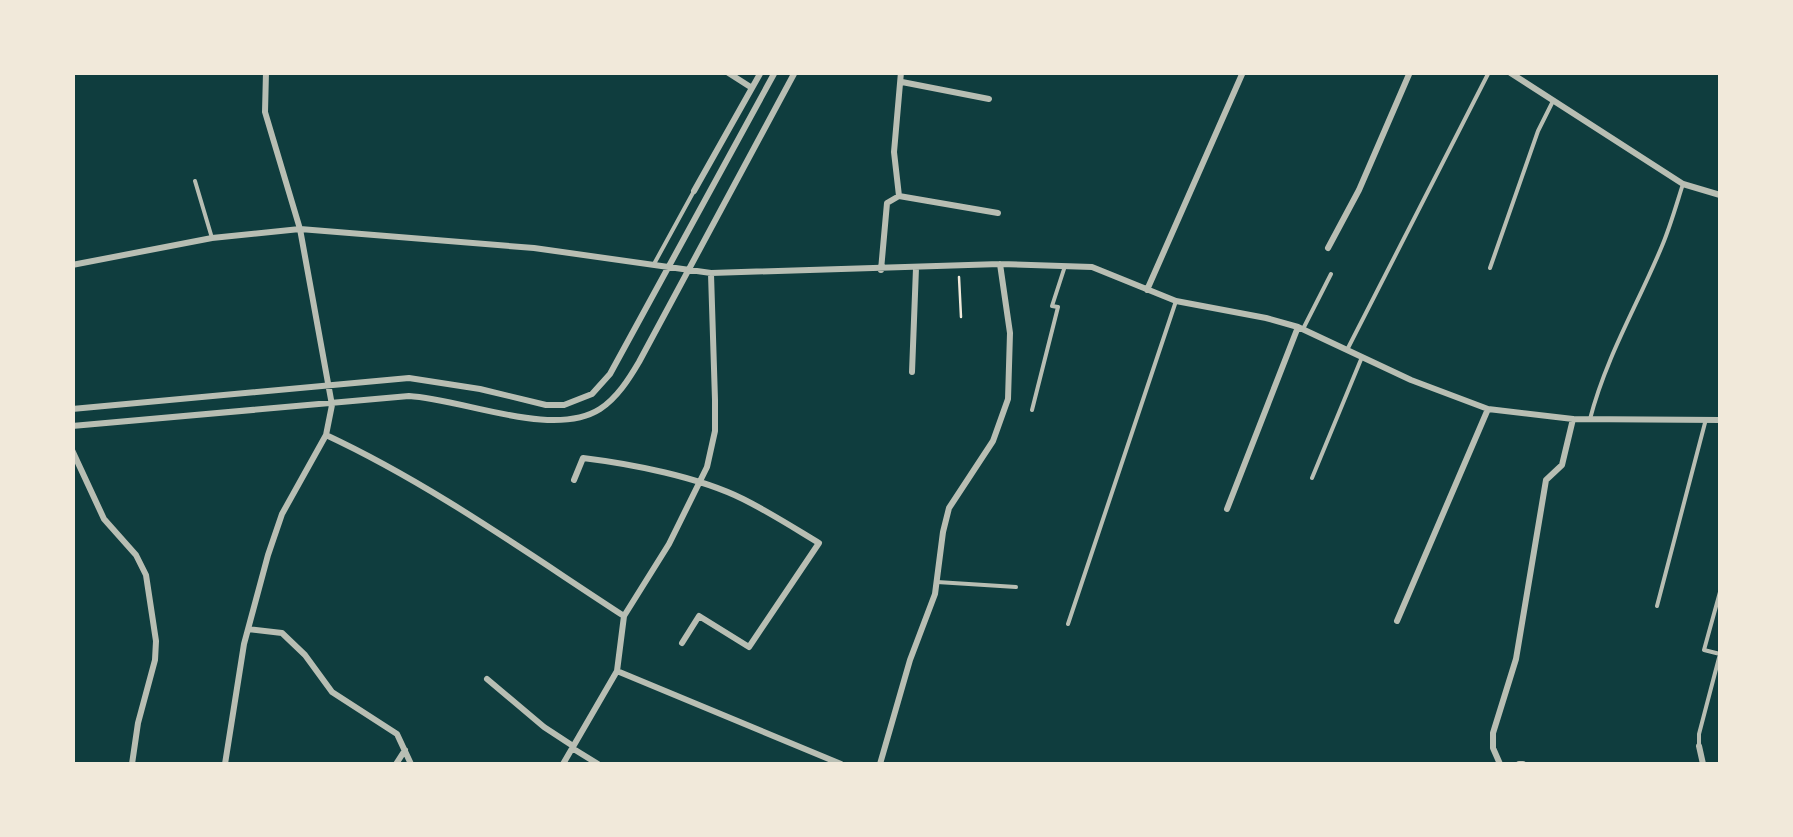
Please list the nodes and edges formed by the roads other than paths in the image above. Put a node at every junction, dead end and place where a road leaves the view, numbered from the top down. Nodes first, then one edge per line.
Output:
1 (266, 72) edge
2 (728, 72) edge
3 (760, 72) edge
4 (776, 72) edge
5 (795, 72) edge
6 (901, 72) edge
7 (1243, 72) edge
8 (1410, 72) edge
9 (1489, 72) edge
10 (1509, 72) edge
11 (902, 82) junction
12 (752, 88) junction
13 (989, 99) dead end
14 (1553, 101) junction
15 (194, 182) dead end
16 (1683, 184) junction
17 (694, 191) joint
18 (1720, 195) edge
19 (899, 196) junction
20 (998, 213) dead end
21 (300, 229) junction
22 (212, 238) junction
23 (1328, 248) dead end
24 (654, 264) junction
25 (1000, 264) junction
26 (72, 265) edge
27 (1065, 266) junction
28 (667, 268) junction
29 (916, 268) junction
30 (1490, 268) dead end
31 (881, 270) junction
32 (690, 271) junction
33 (711, 274) junction
34 (1331, 274) dead end
35 (1147, 290) junction
36 (1176, 301) junction
37 (1300, 328) junction
38 (1347, 350) junction
39 (1362, 357) junction
40 (912, 372) dead end
41 (331, 383) junction
42 (501, 394) junction
43 (332, 405) junction
44 (113, 406) junction
45 (72, 408) edge
46 (1488, 409) junction
47 (1032, 410) dead end
48 (498, 411) junction
49 (1573, 418) junction
50 (1590, 419) junction
51 (1706, 419) junction
52 (1720, 420) edge
53 (116, 424) junction
54 (72, 426) edge
55 (326, 435) junction
56 (72, 450) edge
57 (76, 466) edge
58 (1312, 478) dead end
59 (574, 480) dead end
60 (700, 483) junction
61 (1228, 509) dead end
62 (937, 582) junction
63 (1016, 587) dead end
64 (1720, 592) edge
65 (1657, 606) dead end
66 (624, 616) junction
67 (1397, 621) dead end
68 (1068, 624) dead end
69 (248, 629) junction
70 (682, 644) dead end
71 (1720, 654) edge
72 (617, 670) junction
73 (487, 679) dead end
74 (1699, 746) joint
75 (573, 747) junction
76 (405, 749) junction
77 (132, 764) edge
78 (225, 764) edge
79 (396, 764) edge
80 (411, 764) edge
81 (563, 764) edge
82 (598, 764) edge
83 (840, 764) edge
84 (880, 764) edge
85 (1500, 764) edge
86 (1703, 764) edge

1 - 21 street
2 - 12 street
3 - 12 street
4 - 28 street
5 - 32 street
6 - 11 street
7 - 35 street
8 - 23 street
9 - 38 lane
10 - 14 street
11 - 13 street
11 - 19 street
12 - 17 street
14 - 16 street
14 - 30 lane
15 - 22 lane
16 - 18 street
16 - 50 lane
17 - 24 lane
19 - 20 street
19 - 31 street
21 - 22 street
21 - 24 street
21 - 41 street
22 - 26 street
24 - 28 street
25 - 27 street
25 - 29 street
25 - 62 street
27 - 35 street
27 - 47 lane
28 - 32 street
28 - 42 street
29 - 31 street
29 - 40 street
31 - 33 street
32 - 33 street
32 - 48 street
33 - 60 street
34 - 37 lane
35 - 36 street
36 - 37 street
36 - 68 lane
37 - 38 street
37 - 61 street
38 - 39 street
39 - 46 street
39 - 58 lane
41 - 42 street
41 - 43 street
41 - 44 street
42 - 48 street
43 - 48 street
43 - 53 street
43 - 55 street
44 - 45 street
44 - 53 street
46 - 49 street
46 - 67 street
49 - 50 street
49 - 85 street
50 - 51 street
51 - 52 street
51 - 65 lane
53 - 54 street
55 - 66 street
55 - 69 street
56 - 57 street
57 - 77 street
59 - 60 street
60 - 66 street
60 - 70 street
62 - 63 lane
62 - 84 street
64 - 71 lane
66 - 72 street
69 - 76 street
69 - 78 street
71 - 74 lane
72 - 75 street
72 - 83 street
73 - 75 street
74 - 86 street
75 - 81 street
75 - 82 street
76 - 79 street
76 - 80 street

